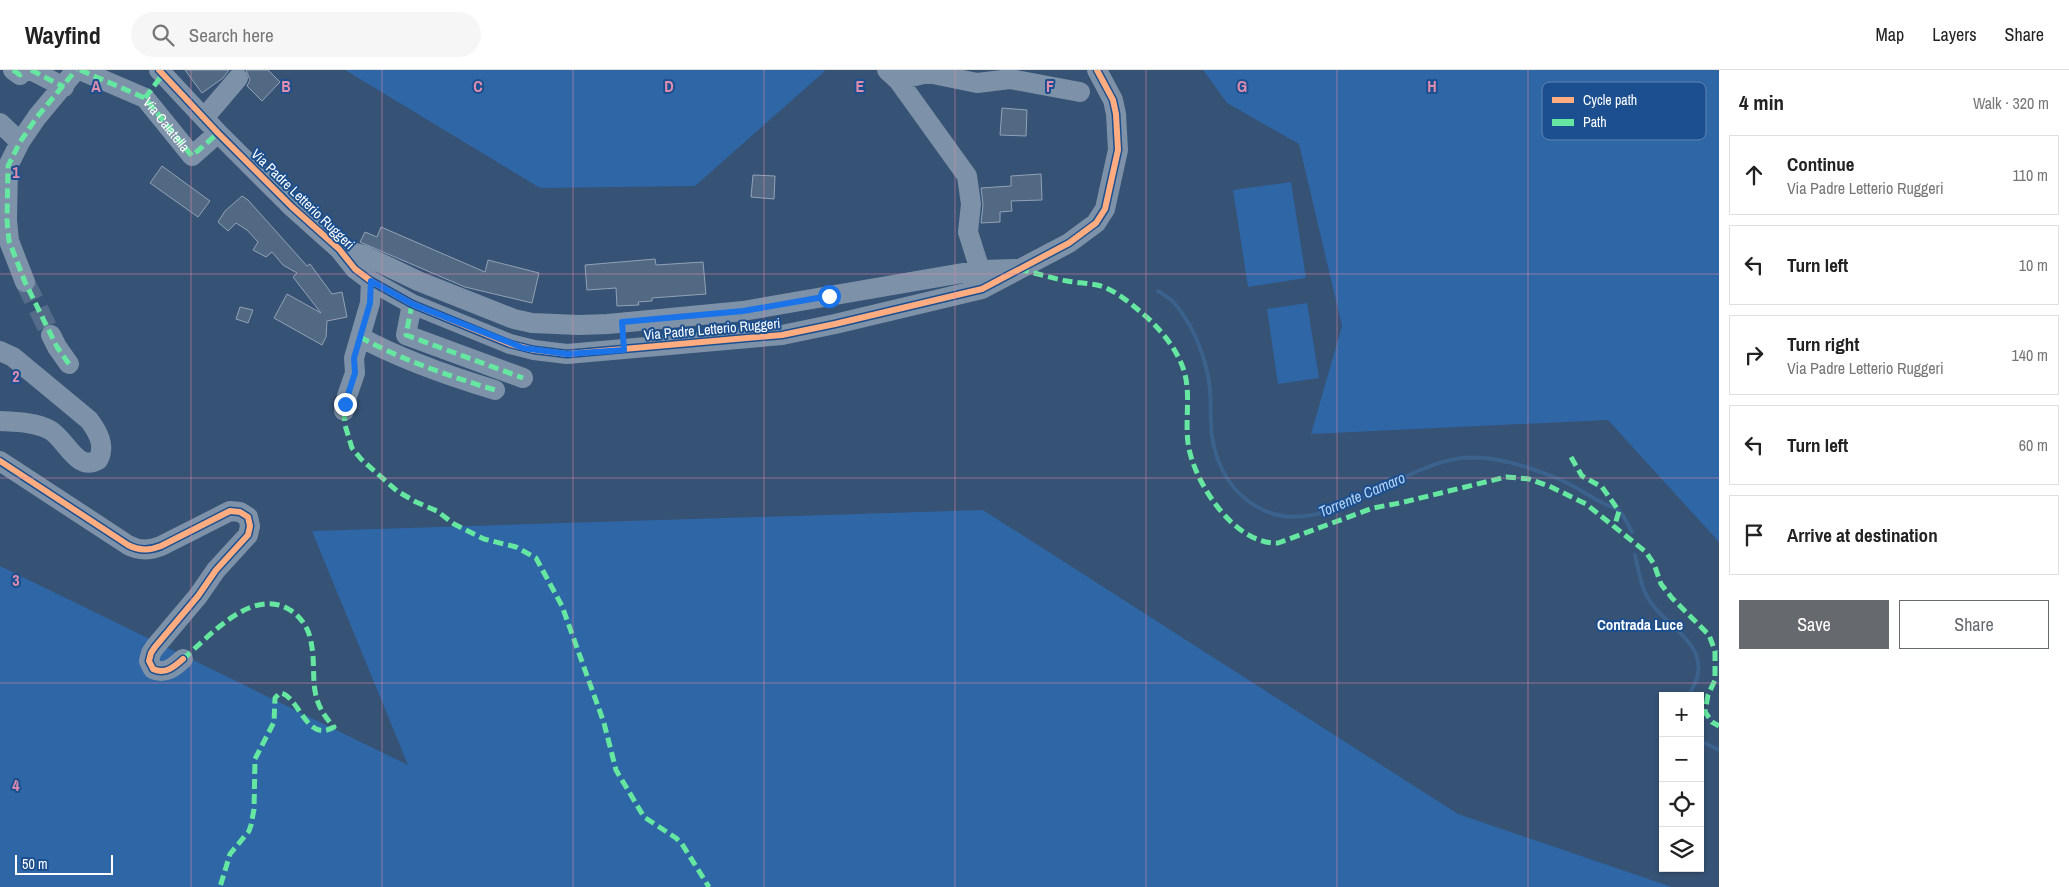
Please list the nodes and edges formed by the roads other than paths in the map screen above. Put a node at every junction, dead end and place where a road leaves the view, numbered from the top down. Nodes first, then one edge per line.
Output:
1 (13, 70) edge
2 (24, 70) edge
3 (31, 70) edge
4 (78, 70) edge
5 (1097, 70) edge
6 (161, 72) edge
7 (893, 75) edge
8 (238, 78) dead end
9 (64, 87) junction
10 (1080, 92) dead end
11 (145, 98) junction
12 (204, 118) junction
13 (0, 123) edge
14 (218, 133) junction
15 (20, 142) junction
16 (339, 249) junction
17 (1019, 269) junction
18 (980, 270) junction
19 (371, 281) junction
20 (25, 282) tunnel mouth
21 (829, 296) junction
22 (412, 304) junction
23 (622, 322) junction
24 (835, 324) junction
25 (51, 335) tunnel mouth
26 (360, 337) junction
27 (624, 350) junction
28 (0, 351) edge
29 (69, 364) dead end
30 (523, 378) dead end
31 (495, 390) dead end
32 (344, 411) dead end
33 (0, 421) edge
34 (0, 461) edge
35 (183, 660) dead end

1 - 2 street
3 - 9 street
4 - 9 street
4 - 11 street, Via Calatella
5 - 17 street, Via Padre Letterio Ruggeri
6 - 11 street
6 - 12 street, Via Padre Letterio Ruggeri
7 - 10 street
7 - 18 street
8 - 12 street
9 - 15 street
11 - 14 street, Via Calatella
12 - 14 street, Via Padre Letterio Ruggeri
13 - 15 street
14 - 16 street, Via Padre Letterio Ruggeri
15 - 20 street
16 - 19 street, Via Padre Letterio Ruggeri
16 - 23 street, Via Padre Letterio Ruggeri
17 - 18 street, Via Padre Letterio Ruggeri
17 - 24 street, Via Padre Letterio Ruggeri
18 - 21 street, Via Padre Letterio Ruggeri
19 - 22 street, Via Padre Letterio Ruggeri
19 - 26 street
21 - 23 street, Via Padre Letterio Ruggeri
21 - 24 street
22 - 27 street, Via Padre Letterio Ruggeri
22 - 30 street
23 - 27 street
24 - 27 street, Via Padre Letterio Ruggeri
25 - 29 street
26 - 31 street
26 - 32 street
28 - 33 street
34 - 35 street

